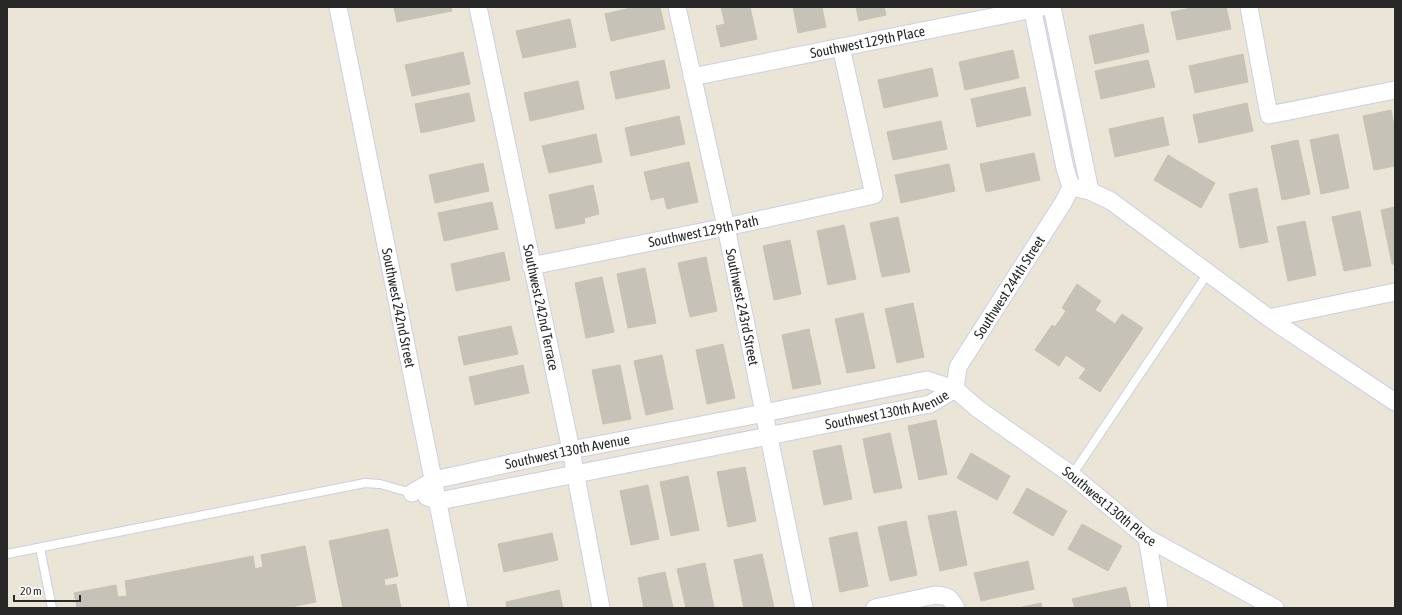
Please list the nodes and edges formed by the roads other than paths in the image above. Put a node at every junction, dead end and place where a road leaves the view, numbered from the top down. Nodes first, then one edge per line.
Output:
1 (338, 7) edge
2 (478, 7) edge
3 (677, 7) edge
4 (1052, 7) edge
5 (1249, 7) edge
6 (1036, 8) edge
7 (841, 47) junction
8 (692, 77) junction
9 (1395, 90) edge
10 (1071, 187) junction
11 (1090, 191) junction
12 (726, 227) junction
13 (531, 266) junction
14 (1208, 273) junction
15 (1395, 292) edge
16 (1269, 318) junction
17 (955, 389) junction
18 (1395, 402) edge
19 (764, 413) junction
20 (768, 436) junction
21 (571, 450) junction
22 (575, 473) junction
23 (1072, 475) junction
24 (434, 480) junction
25 (412, 493) junction
26 (439, 501) junction
27 (1147, 538) junction
28 (40, 548) junction
29 (7, 554) edge
30 (954, 604) edge
31 (52, 608) edge
32 (459, 608) edge
33 (601, 608) edge
34 (804, 608) edge
35 (875, 608) edge
36 (1159, 608) edge
37 (1275, 608) edge

1 - 24 street, Southwest 242nd Street
2 - 13 street, Southwest 242nd Terrace
3 - 8 street, Southwest 243rd Street
4 - 11 street
5 - 9 street
6 - 7 street, Southwest 129th Place
6 - 10 street
7 - 8 street, Southwest 129th Place
7 - 12 street, Southwest 129th Path
8 - 12 street, Southwest 243rd Street
10 - 11 street
10 - 17 street, Southwest 244th Street
11 - 14 street
12 - 13 street, Southwest 129th Path
12 - 19 street, Southwest 243rd Street
13 - 21 street, Southwest 242nd Terrace
14 - 16 street
14 - 23 lane
15 - 16 street
16 - 18 street
17 - 19 street, Southwest 130th Avenue
17 - 20 street, Southwest 130th Avenue
17 - 23 street, Southwest 130th Place
19 - 20 street, Southwest 243rd Street
19 - 21 street, Southwest 130th Avenue
20 - 22 street, Southwest 130th Avenue
20 - 34 street, Southwest 243rd Street
21 - 22 street, Southwest 242nd Terrace
21 - 24 street, Southwest 130th Avenue
22 - 26 street, Southwest 130th Avenue
22 - 33 street, Southwest 242nd Terrace
23 - 27 street, Southwest 130th Place
24 - 25 street, Southwest 130th Avenue
24 - 26 street, Southwest 242nd Street
25 - 26 street, Southwest 130th Avenue
25 - 28 lane
26 - 32 street, Southwest 242nd Street
27 - 36 street
27 - 37 street, Southwest 130th Place
28 - 29 lane
28 - 31 lane
30 - 35 street

